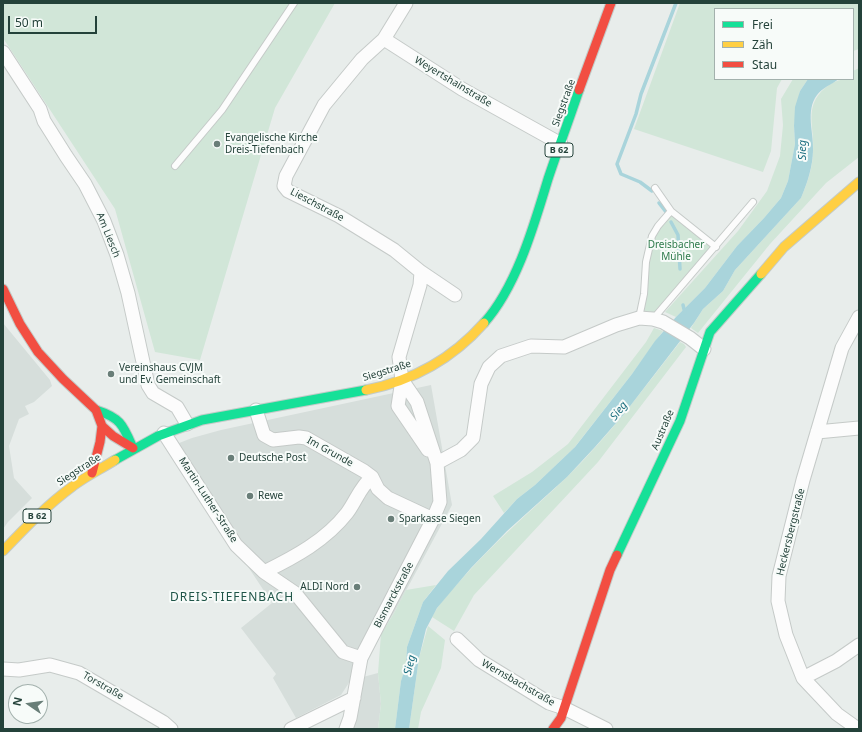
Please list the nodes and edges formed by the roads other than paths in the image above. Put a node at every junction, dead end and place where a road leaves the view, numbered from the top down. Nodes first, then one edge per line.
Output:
1 (294, 3) edge
2 (406, 3) edge
3 (611, 3) edge
4 (384, 39) junction
5 (3, 52) edge
6 (561, 144) junction
7 (175, 166) dead end
8 (859, 182) edge
9 (655, 188) dead end
10 (753, 202) dead end
11 (671, 211) junction
12 (716, 247) junction
13 (421, 272) junction
14 (3, 289) edge
15 (455, 295) dead end
16 (859, 317) edge
17 (639, 318) junction
18 (658, 320) junction
19 (704, 349) junction
20 (402, 380) junction
21 (96, 410) junction
22 (256, 410) junction
23 (187, 424) junction
24 (102, 426) junction
25 (859, 428) edge
26 (817, 432) junction
27 (164, 433) junction
28 (133, 448) junction
29 (437, 463) junction
30 (92, 473) junction
31 (372, 477) junction
32 (433, 519) junction
33 (3, 551) edge
34 (264, 572) junction
35 (457, 639) dead end
36 (859, 645) edge
37 (361, 658) junction
38 (3, 669) edge
39 (803, 678) junction
40 (354, 698) junction
41 (564, 708) junction
42 (171, 729) edge
43 (291, 729) edge
44 (346, 729) edge
45 (553, 729) edge
46 (606, 729) edge
47 (858, 729) edge

1 - 7 lane
2 - 4 street
3 - 6 main road, Siegstraße / B 62
4 - 6 street, Weyertshainstraße
4 - 13 street, Lieschstraße
5 - 23 street, Am Liesch
6 - 20 main road, Siegstraße / B 62
8 - 19 main road, Austraße
9 - 11 lane
10 - 12 lane
11 - 12 lane
11 - 17 lane
12 - 18 lane
13 - 15 street, Lieschstraße
13 - 20 street
14 - 21 main road
16 - 26 street, Heckersbergstraße
17 - 18 street
17 - 29 street
18 - 19 street
19 - 41 main road, Austraße
20 - 22 main road, Siegstraße / B 62
20 - 29 street, Bismarckstraße
20 - 29 street, Bismarckstraße
21 - 24 main road
21 - 28 main road
22 - 23 main road, Siegstraße / B 62
22 - 31 street, Im Grunde
23 - 27 main road, Siegstraße / B 62
24 - 28 main road
24 - 30 main road
25 - 26 street
26 - 39 street, Heckersbergstraße
27 - 28 main road, Siegstraße / B 62
27 - 34 street, Martin-Luther-Straße
28 - 30 main road, Siegstraße / B 62
29 - 32 street, Bismarckstraße
30 - 33 main road, Siegstraße / B 62
31 - 32 street, Im Grunde
31 - 34 street
32 - 37 street, Bismarckstraße
34 - 37 street, Martin-Luther-Straße
35 - 41 street, Wernsbachstraße
36 - 39 street
37 - 40 street, Bismarckstraße
38 - 42 street, Torstraße
39 - 47 street, Heckersbergstraße
40 - 43 street
40 - 44 street, Bismarckstraße
41 - 45 main road, Austraße
41 - 46 street, Wernsbachstraße

